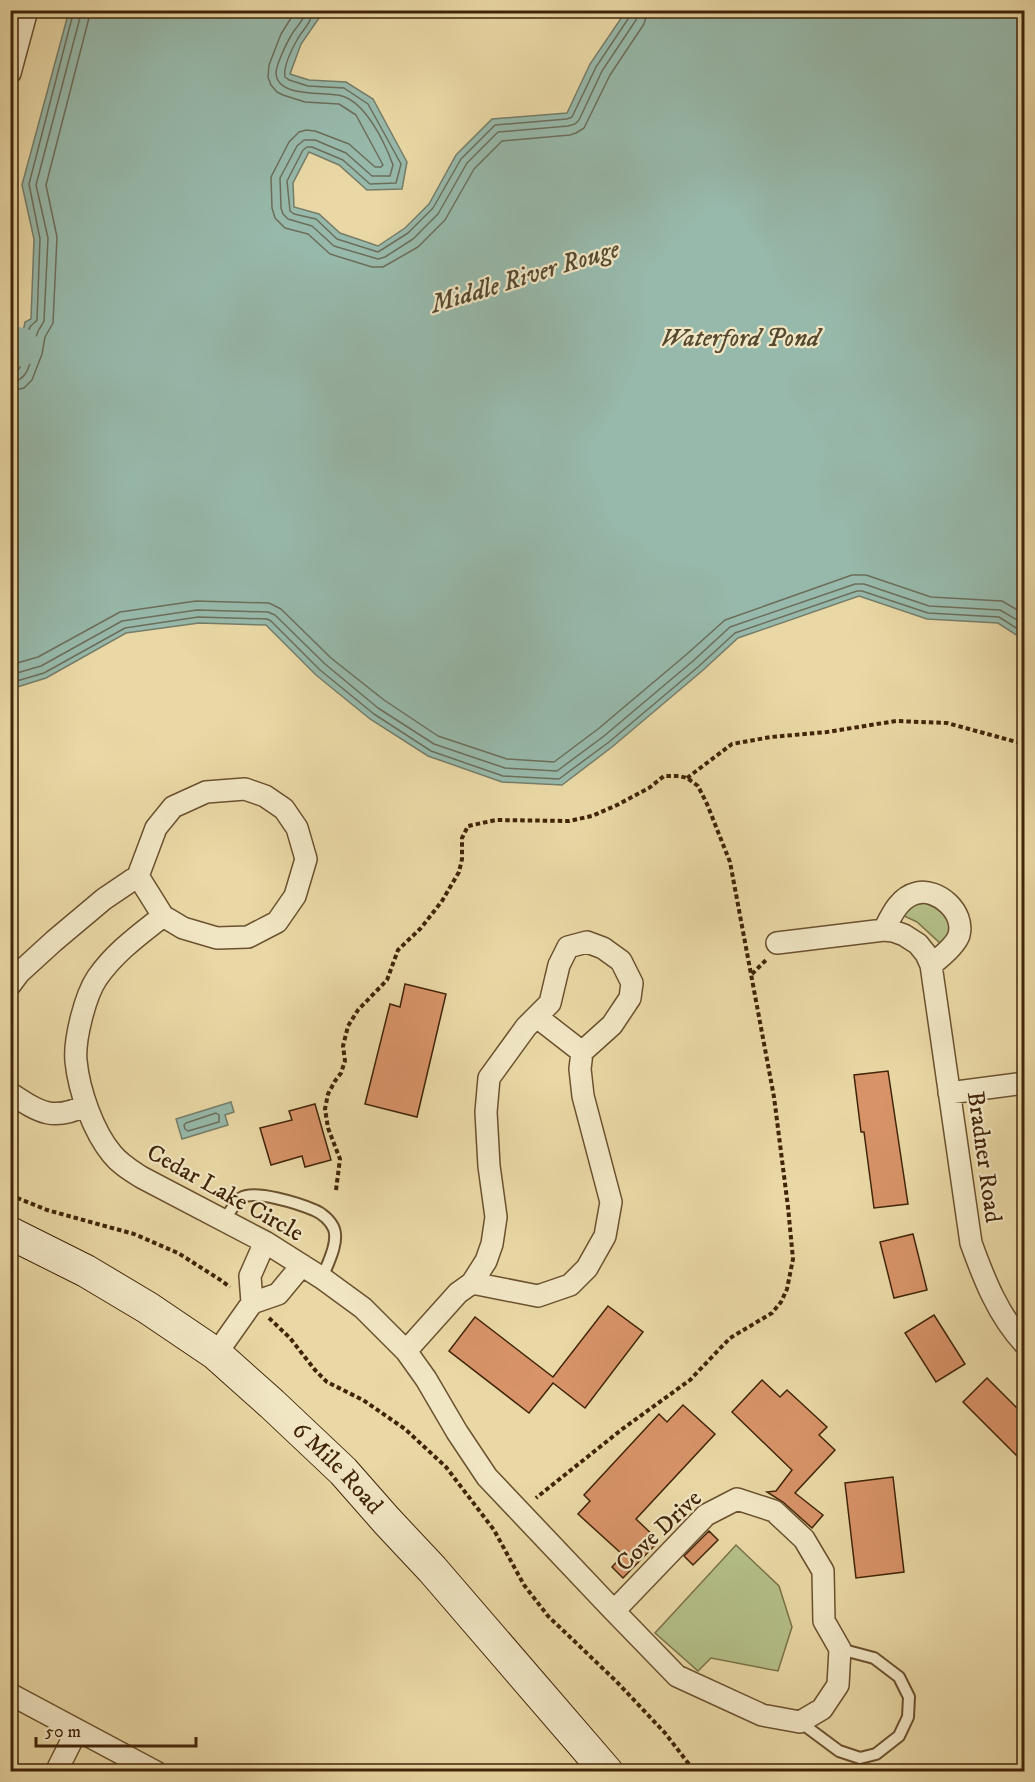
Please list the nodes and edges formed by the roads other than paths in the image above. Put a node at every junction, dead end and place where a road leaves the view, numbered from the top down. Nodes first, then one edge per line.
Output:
1 (27, 10) edge
2 (10, 74) edge
3 (138, 876) junction
4 (163, 916) junction
5 (884, 930) junction
6 (777, 943) dead end
7 (931, 965) junction
8 (10, 985) edge
9 (537, 1017) junction
10 (582, 1053) junction
11 (1024, 1083) edge
12 (10, 1093) edge
13 (949, 1094) junction
14 (86, 1106) junction
15 (224, 1220) junction
16 (10, 1233) edge
17 (266, 1242) junction
18 (302, 1265) junction
19 (322, 1278) junction
20 (472, 1283) junction
21 (252, 1303) junction
22 (1024, 1343) edge
23 (406, 1351) junction
24 (216, 1354) junction
25 (614, 1611) junction
26 (840, 1649) junction
27 (10, 1694) edge
28 (800, 1722) junction
29 (77, 1730) junction
30 (56, 1772) edge
31 (156, 1772) edge
32 (607, 1772) edge

1 - 2 street
3 - 4 street
3 - 4 street
3 - 8 street
4 - 14 street, Cedar Lake Circle
5 - 6 street, Bradner Road
5 - 7 street, Bradner Road
5 - 7 street
7 - 13 street, Bradner Road
9 - 10 street
9 - 10 street
9 - 20 street
10 - 20 street
11 - 13 street
12 - 14 street
13 - 22 street, Bradner Road
14 - 15 street, Cedar Lake Circle
15 - 17 street, Cedar Lake Circle
15 - 19 lane
16 - 24 street, 6 Mile Road
17 - 18 street, Cedar Lake Circle
17 - 21 street
18 - 19 street, Cove Drive
18 - 21 street
19 - 23 street, Cove Drive
20 - 23 street
21 - 24 street
23 - 25 street, Cove Drive
24 - 32 street, 6 Mile Road
25 - 26 street, Cove Drive
25 - 28 street, Cove Drive
26 - 28 street
26 - 28 lane
27 - 29 street
29 - 30 street
29 - 31 street

